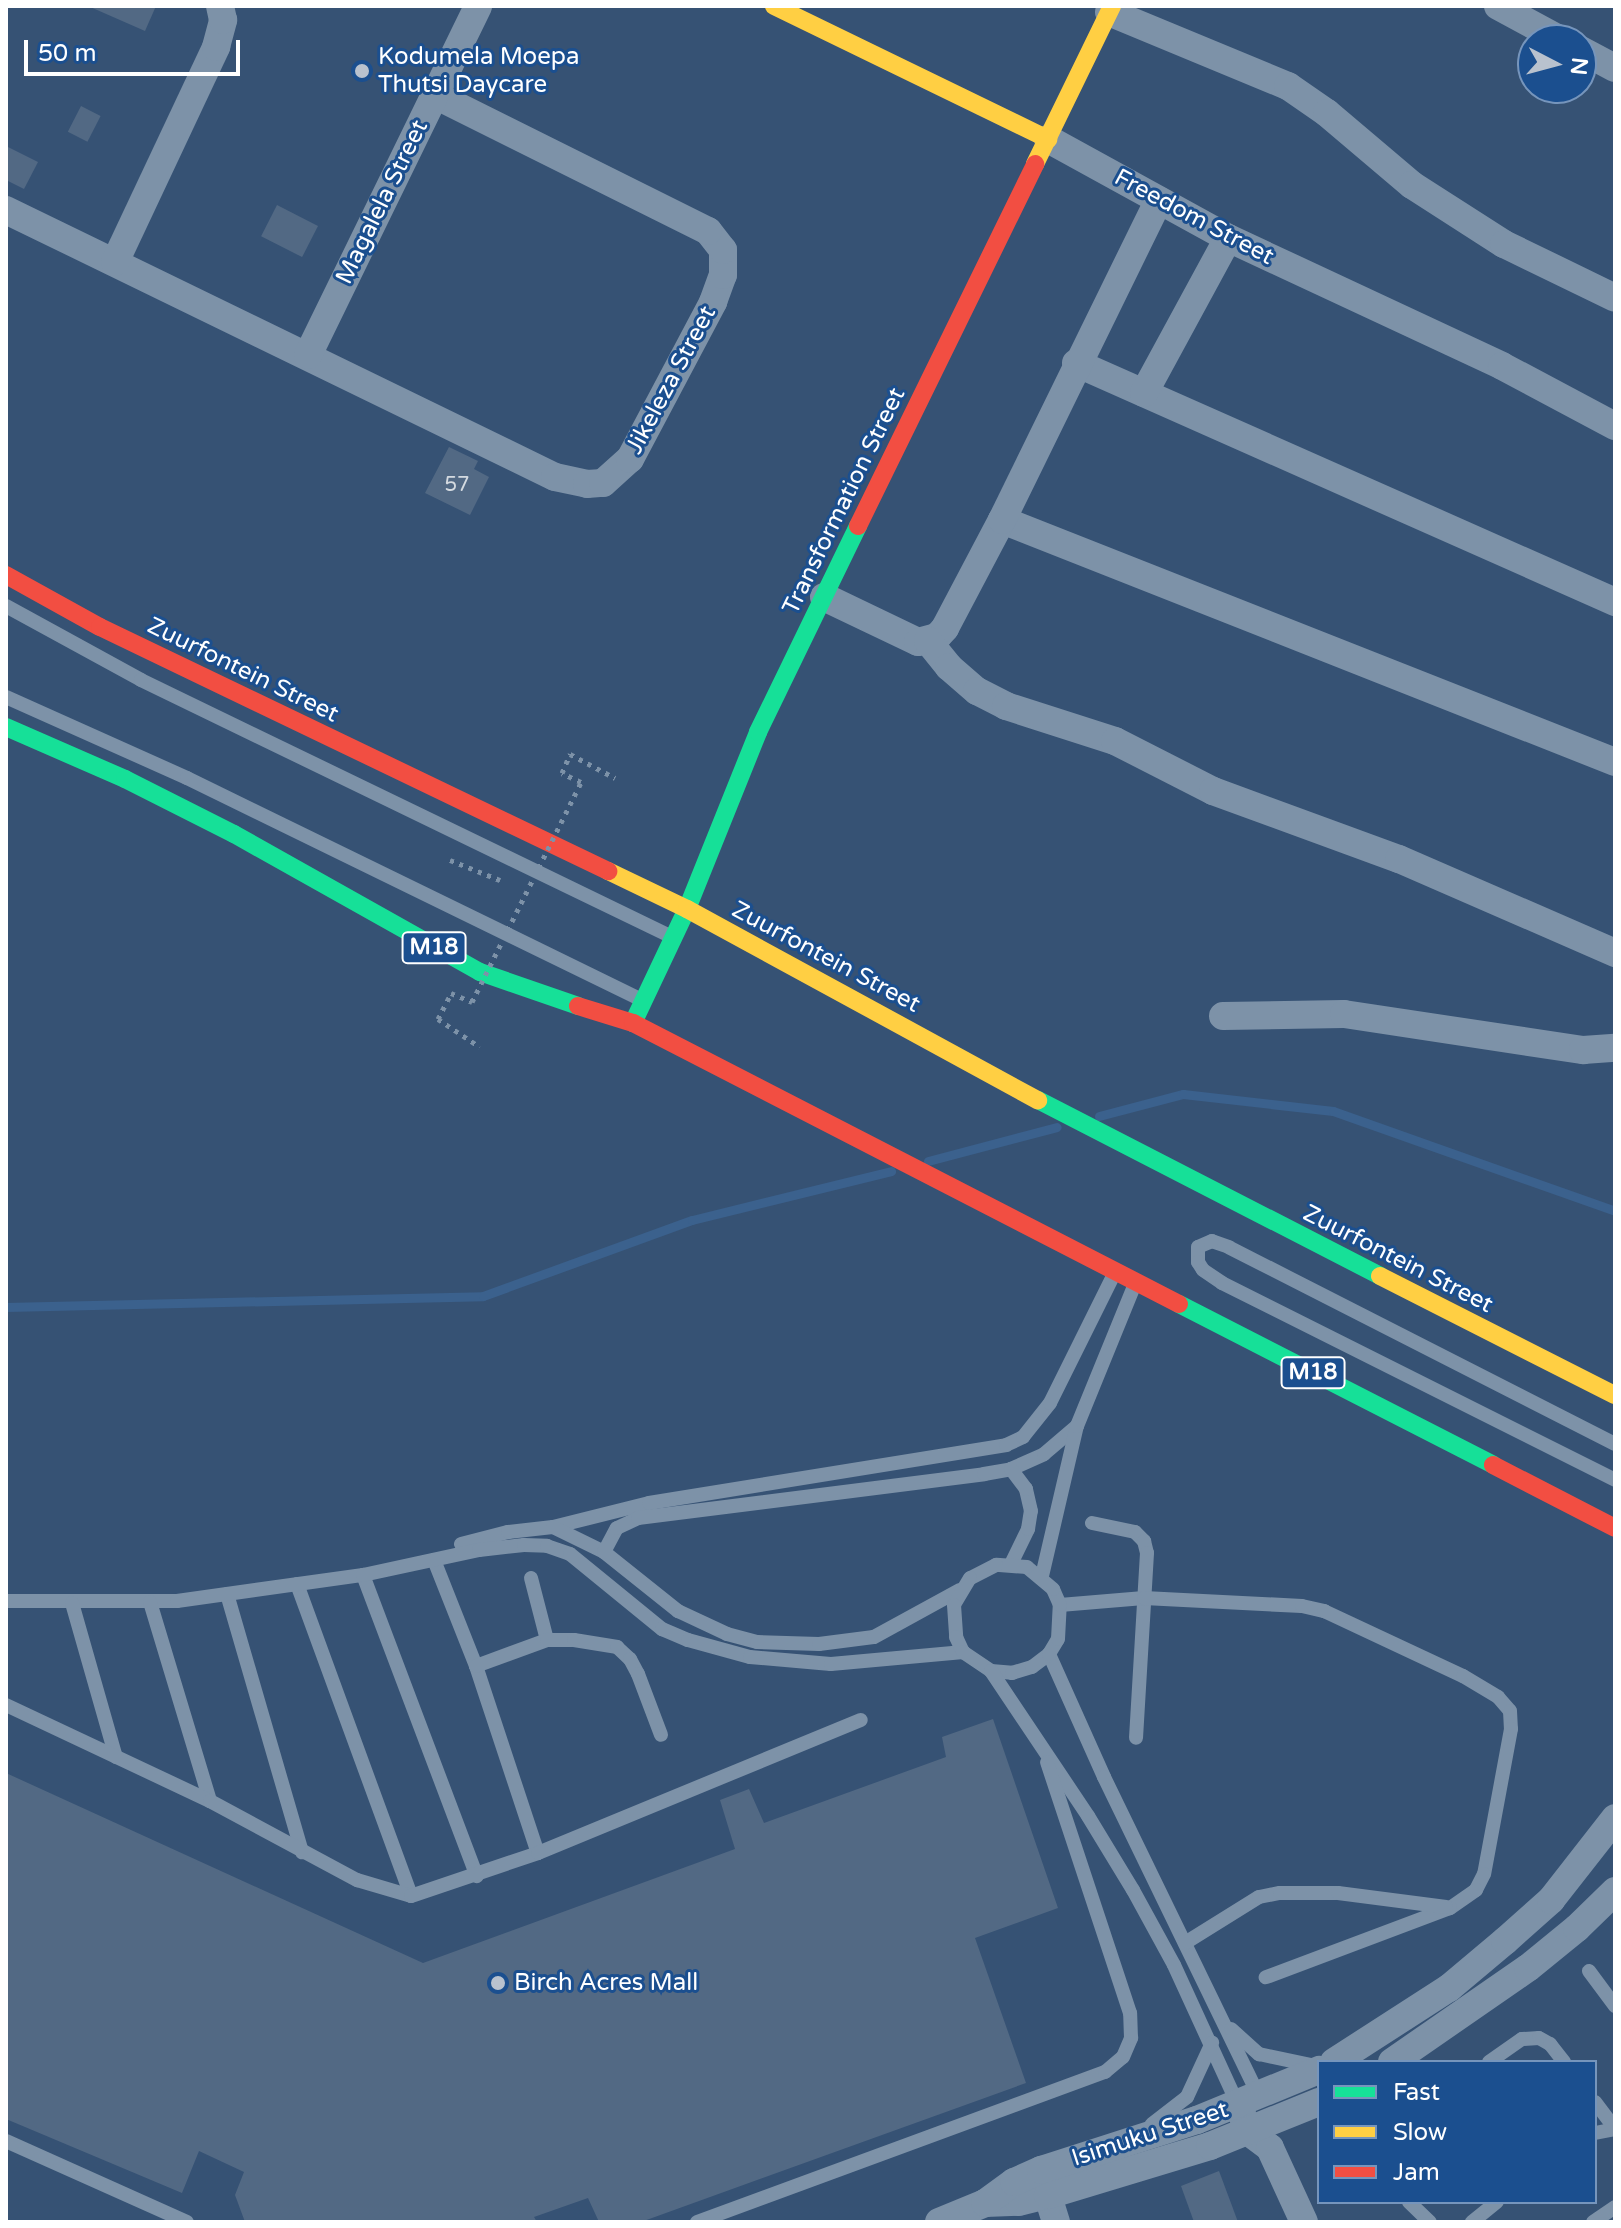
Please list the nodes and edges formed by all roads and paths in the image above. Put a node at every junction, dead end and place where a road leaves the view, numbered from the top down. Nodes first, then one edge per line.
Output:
1 (220, 6) edge
2 (478, 6) edge
3 (774, 6) edge
4 (1498, 6) edge
5 (1111, 9) edge
6 (1547, 24) edge
7 (1597, 58) edge
8 (1615, 68) edge
9 (435, 95) junction
10 (1048, 139) junction
11 (1159, 200) junction
12 (6, 210) edge
13 (1228, 238) junction
14 (115, 262) junction
15 (1615, 298) edge
16 (308, 355) junction
17 (1076, 363) junction
18 (1144, 393) junction
19 (1615, 426) edge
20 (1002, 520) junction
21 (6, 575) edge
22 (824, 597) junction
23 (1615, 602) edge
24 (6, 606) edge
25 (928, 641) junction
26 (6, 697) edge
27 (6, 727) edge
28 (1615, 762) edge
29 (615, 778) dead end
30 (450, 860) dead end
31 (527, 891) junction
32 (687, 909) junction
33 (674, 938) junction
34 (1615, 953) edge
35 (644, 1001) junction
36 (1223, 1016) dead end
37 (633, 1023) junction
38 (480, 1047) dead end
39 (1615, 1048) edge
40 (1115, 1272) junction
41 (1136, 1282) junction
42 (1615, 1395) edge
43 (1077, 1426) junction
44 (1615, 1444) edge
45 (1011, 1469) junction
46 (1615, 1480) edge
47 (1092, 1523) dead end
48 (553, 1527) junction
49 (1615, 1528) edge
50 (604, 1552) junction
51 (434, 1560) junction
52 (1011, 1564) junction
53 (410, 1565) junction
54 (363, 1575) junction
55 (1042, 1576) junction
56 (531, 1578) dead end
57 (297, 1584) junction
58 (961, 1589) junction
59 (227, 1594) junction
60 (1144, 1598) junction
61 (6, 1601) edge
62 (150, 1602) junction
63 (72, 1603) junction
64 (1060, 1605) junction
65 (547, 1640) junction
66 (963, 1652) junction
67 (1049, 1654) junction
68 (476, 1666) junction
69 (991, 1671) junction
70 (6, 1705) edge
71 (861, 1720) dead end
72 (661, 1735) dead end
73 (1136, 1738) dead end
74 (1041, 1744) junction
75 (116, 1757) junction
76 (210, 1801) junction
77 (1615, 1818) edge
78 (302, 1852) junction
79 (538, 1853) junction
80 (477, 1876) junction
81 (1615, 1891) edge
82 (411, 1896) junction
83 (1450, 1908) junction
84 (1185, 1943) junction
85 (1589, 1971) dead end
86 (1266, 1977) dead end
87 (1615, 2006) edge
88 (1216, 2010) junction
89 (1212, 2043) junction
90 (1337, 2060) edge
91 (1395, 2060) edge
92 (1492, 2060) edge
93 (1562, 2060) edge
94 (1317, 2068) edge
95 (1317, 2069) edge
96 (1249, 2101) junction
97 (1317, 2103) edge
98 (1597, 2105) edge
99 (1614, 2128) edge
100 (1264, 2134) junction
101 (1128, 2140) junction
102 (6, 2141) edge
103 (1048, 2196) edge
104 (1411, 2204) edge
105 (1494, 2204) edge
106 (1615, 2207) edge
107 (187, 2222) edge
108 (697, 2222) edge
109 (939, 2222) edge
110 (1304, 2222) edge
111 (1430, 2222) edge
112 (1472, 2222) edge
113 (1593, 2222) edge

1 - 14 street
2 - 9 street, Magalela Street
3 - 10 main road, Freedom Street
4 - 6 street
5 - 10 main road, Transformation Street
5 - 15 street
7 - 8 street
9 - 16 street, Magalela Street
9 - 16 street, Jikeleza Street
10 - 11 street, Freedom Street
10 - 22 main road, Transformation Street
11 - 13 street, Freedom Street
11 - 17 street
12 - 14 street, Jikeleza Street
13 - 18 street
13 - 19 street, Freedom Street
14 - 16 street, Jikeleza Street
17 - 18 street
17 - 20 street
18 - 23 street
20 - 25 street
20 - 28 street
21 - 32 main road, Zuurfontein Street
22 - 25 street
22 - 32 main road, Transformation Street
24 - 33 lane
25 - 34 street
26 - 35 lane
27 - 37 main road, M18
29 - 31 path, bridge
30 - 31 path
31 - 38 path, bridge
32 - 33 main road, Transformation Street
32 - 42 main road, Zuurfontein Street
33 - 35 main road, Transformation Street
35 - 37 main road, Transformation Street
36 - 39 street
37 - 40 main road, M18
40 - 41 main road, M18
40 - 48 lane
41 - 43 lane
41 - 49 main road, M18
43 - 45 lane
43 - 55 lane
44 - 46 lane
45 - 50 lane
45 - 52 lane
47 - 60 lane
48 - 50 lane
48 - 53 lane
50 - 58 lane
51 - 53 lane
51 - 66 lane
51 - 68 lane
52 - 55 lane
52 - 58 lane
53 - 54 lane
54 - 57 lane
54 - 80 lane
55 - 64 lane
56 - 65 lane
57 - 59 lane
57 - 82 lane
58 - 66 lane
59 - 62 lane
59 - 78 lane
60 - 64 lane
60 - 73 lane
60 - 83 lane
61 - 63 lane
62 - 63 lane
62 - 76 lane
63 - 75 lane
64 - 67 lane
65 - 68 lane
65 - 72 lane
66 - 69 lane
67 - 69 lane
67 - 84 lane
68 - 79 lane
69 - 74 lane
70 - 75 lane
71 - 79 lane
74 - 89 lane
74 - 108 lane
75 - 76 lane
76 - 78 lane
77 - 90 street
78 - 82 lane
79 - 80 lane
80 - 82 lane
81 - 91 street
83 - 84 lane
83 - 86 lane
84 - 88 lane
85 - 87 lane
88 - 94 lane
88 - 96 lane
89 - 96 lane
89 - 101 lane
92 - 93 lane
95 - 96 street, Isimuku Street
96 - 100 street
96 - 101 street, Isimuku Street
97 - 100 street, Isimuku Street
98 - 99 lane
100 - 103 street, Isimuku Street
100 - 110 street
101 - 103 street, Isimuku Street
102 - 107 lane
103 - 109 street, Isimuku Street
104 - 111 lane
105 - 112 lane
106 - 113 lane

